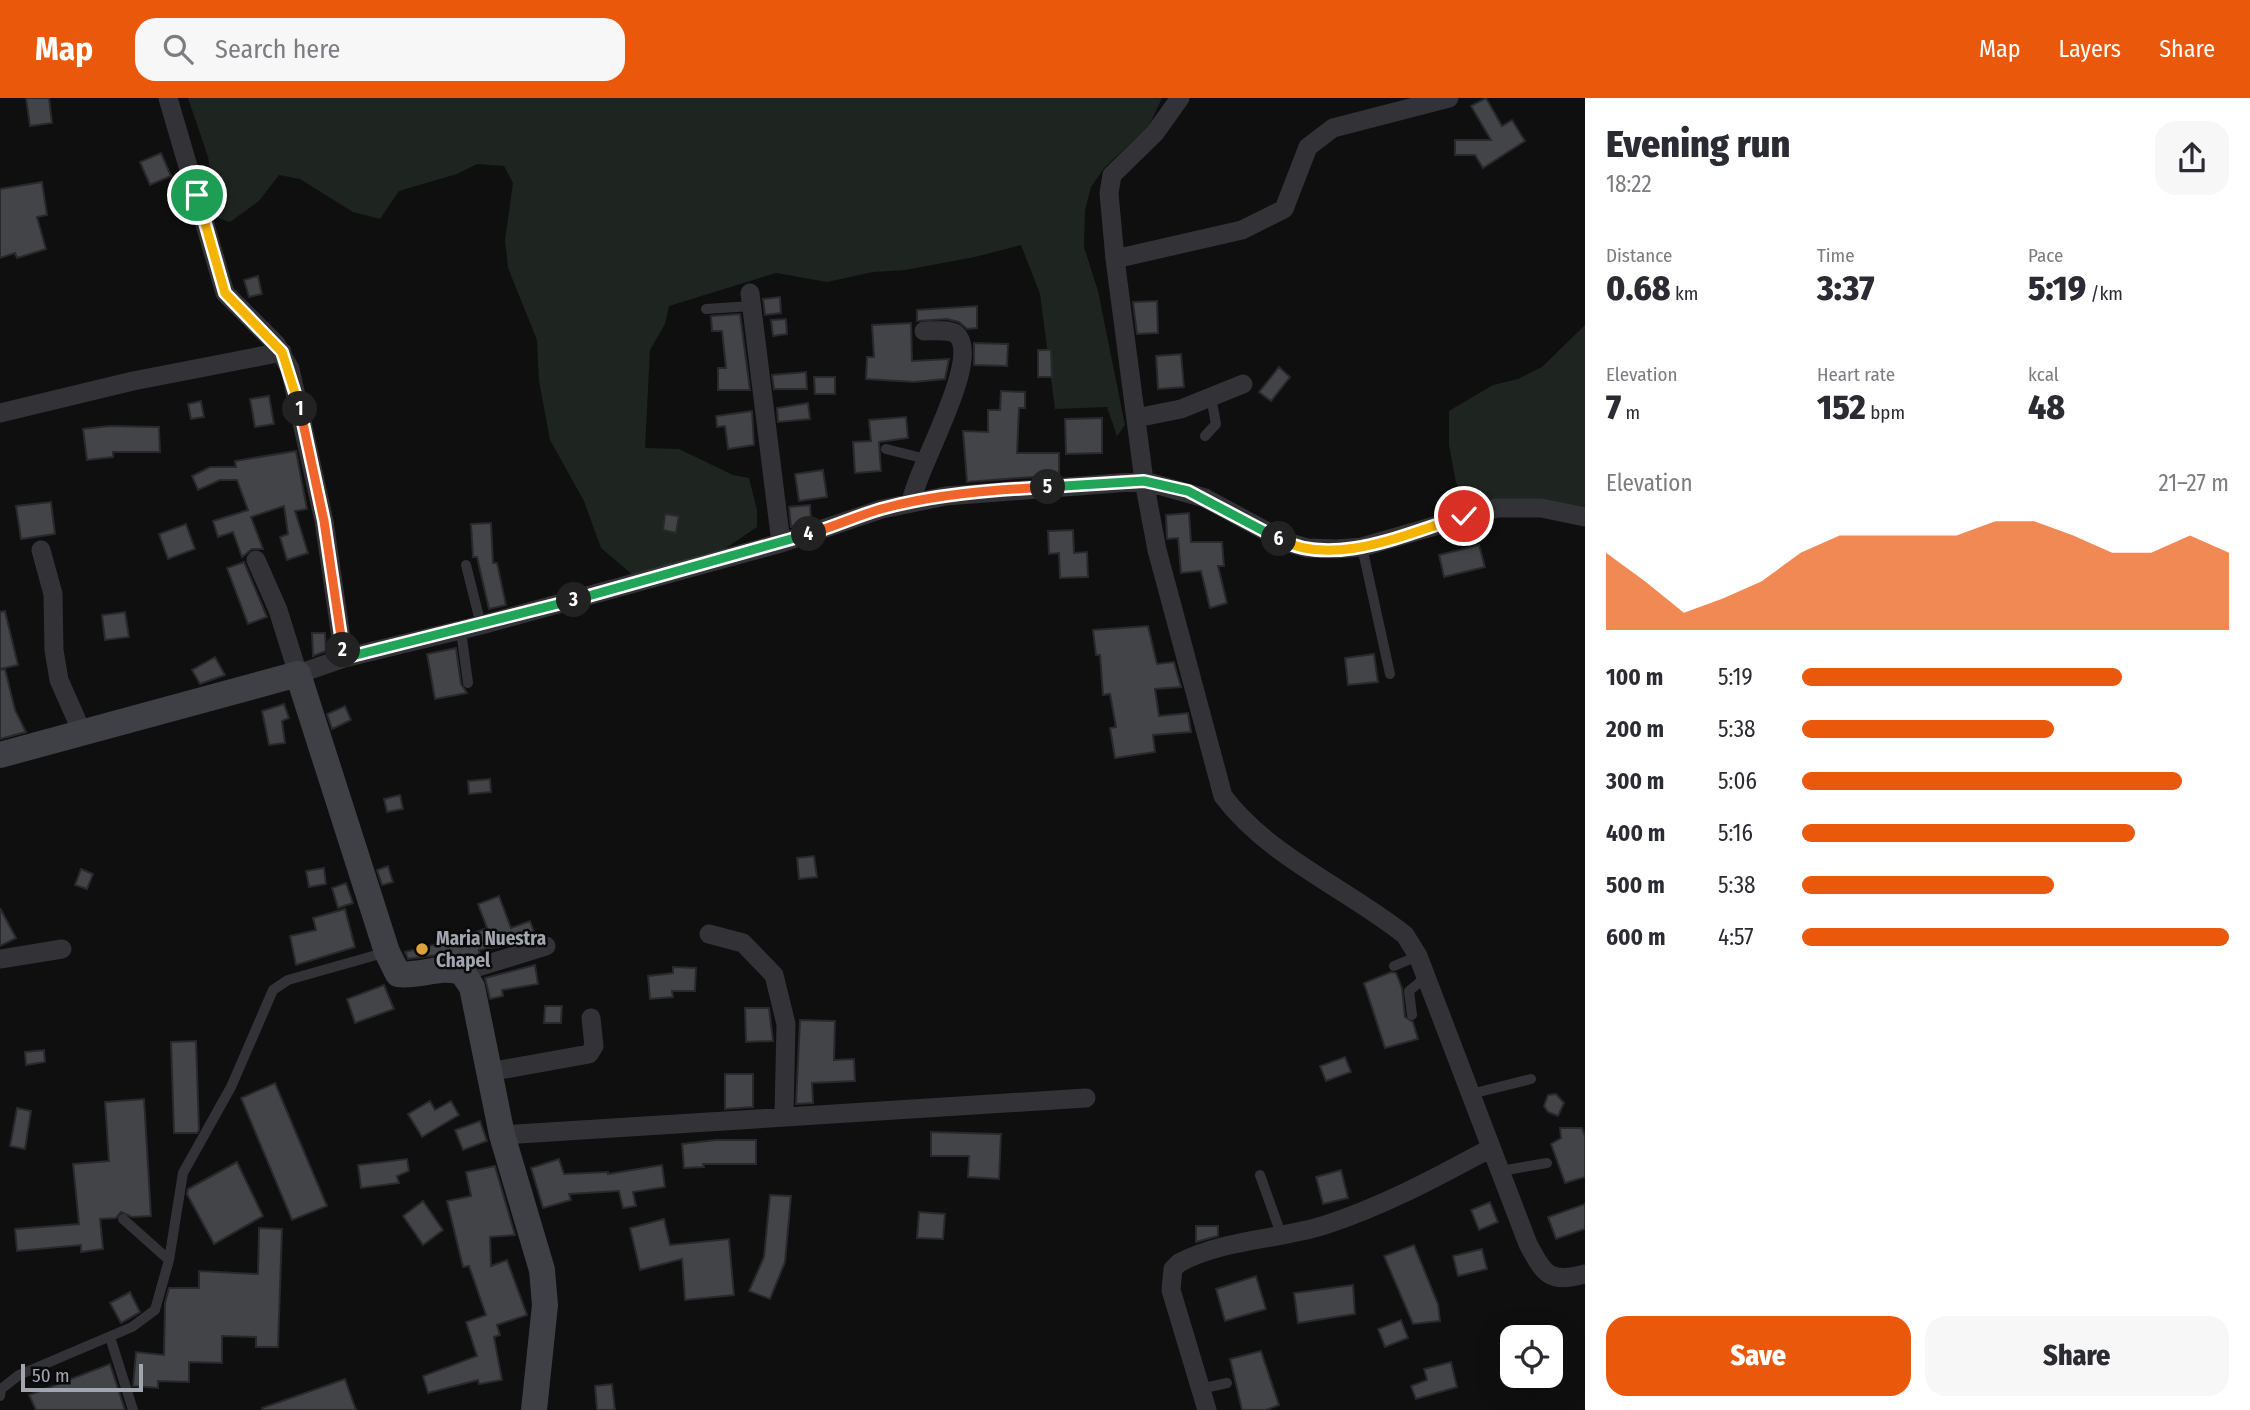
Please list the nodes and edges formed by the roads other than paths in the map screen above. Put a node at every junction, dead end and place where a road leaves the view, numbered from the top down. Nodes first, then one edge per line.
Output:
1 (168, 98) edge
2 (1181, 98) edge
3 (1449, 98) edge
4 (1115, 259) junction
5 (751, 299) joint
6 (706, 309) dead end
7 (924, 331) dead end
8 (282, 352) junction
9 (1243, 384) dead end
10 (1211, 397) junction
11 (0, 413) edge
12 (1136, 418) junction
13 (1205, 436) dead end
14 (886, 449) dead end
15 (926, 459) junction
16 (1144, 481) junction
17 (911, 503) junction
18 (1585, 517) edge
19 (781, 542) junction
20 (1362, 547) junction
21 (41, 550) dead end
22 (256, 560) dead end
23 (466, 565) dead end
24 (481, 625) junction
25 (461, 631) junction
26 (344, 658) junction
27 (298, 674) junction
28 (1390, 674) dead end
29 (468, 683) dead end
30 (82, 732) junction
31 (0, 755) edge
32 (709, 934) dead end
33 (546, 946) dead end
34 (61, 948) dead end
35 (387, 952) junction
36 (1418, 956) junction
37 (0, 959) edge
38 (1394, 966) dead end
39 (462, 972) junction
40 (1426, 977) junction
41 (1412, 1015) dead end
42 (590, 1018) dead end
43 (489, 1072) junction
44 (1531, 1079) dead end
45 (1471, 1094) junction
46 (1086, 1098) dead end
47 (784, 1115) junction
48 (502, 1135) junction
49 (1491, 1148) junction
50 (1547, 1163) dead end
51 (1500, 1171) junction
52 (1260, 1175) dead end
53 (123, 1219) dead end
54 (1281, 1234) junction
55 (169, 1260) junction
56 (1585, 1274) edge
57 (110, 1337) junction
58 (1227, 1383) dead end
59 (1200, 1390) junction
60 (0, 1396) edge
61 (133, 1410) edge
62 (534, 1410) edge
63 (1207, 1410) edge

1 - 8 street
2 - 4 street
3 - 4 street
4 - 12 street
5 - 6 lane
5 - 19 street
7 - 15 street
8 - 11 street
8 - 26 street
9 - 10 street
10 - 12 street
10 - 13 lane
12 - 16 street
14 - 15 lane
15 - 17 street
16 - 17 street
16 - 20 street
16 - 36 street
17 - 19 street
18 - 20 street
19 - 24 street
20 - 28 lane
21 - 30 street
22 - 27 street
23 - 24 lane
24 - 25 street
25 - 26 street
25 - 29 lane
26 - 27 street
27 - 30 street
27 - 35 street
30 - 31 street
32 - 47 street
33 - 39 street
34 - 37 street
35 - 39 street
35 - 55 lane
36 - 38 lane
36 - 40 street
39 - 43 street
40 - 41 lane
40 - 45 street
42 - 43 street
43 - 48 street
44 - 45 lane
45 - 49 street
46 - 47 street
47 - 48 street
48 - 62 street
49 - 51 street
49 - 54 street
50 - 51 lane
51 - 56 street
52 - 54 lane
53 - 55 lane
54 - 59 street
55 - 57 lane
57 - 60 lane
57 - 61 lane
58 - 59 lane
59 - 63 street

